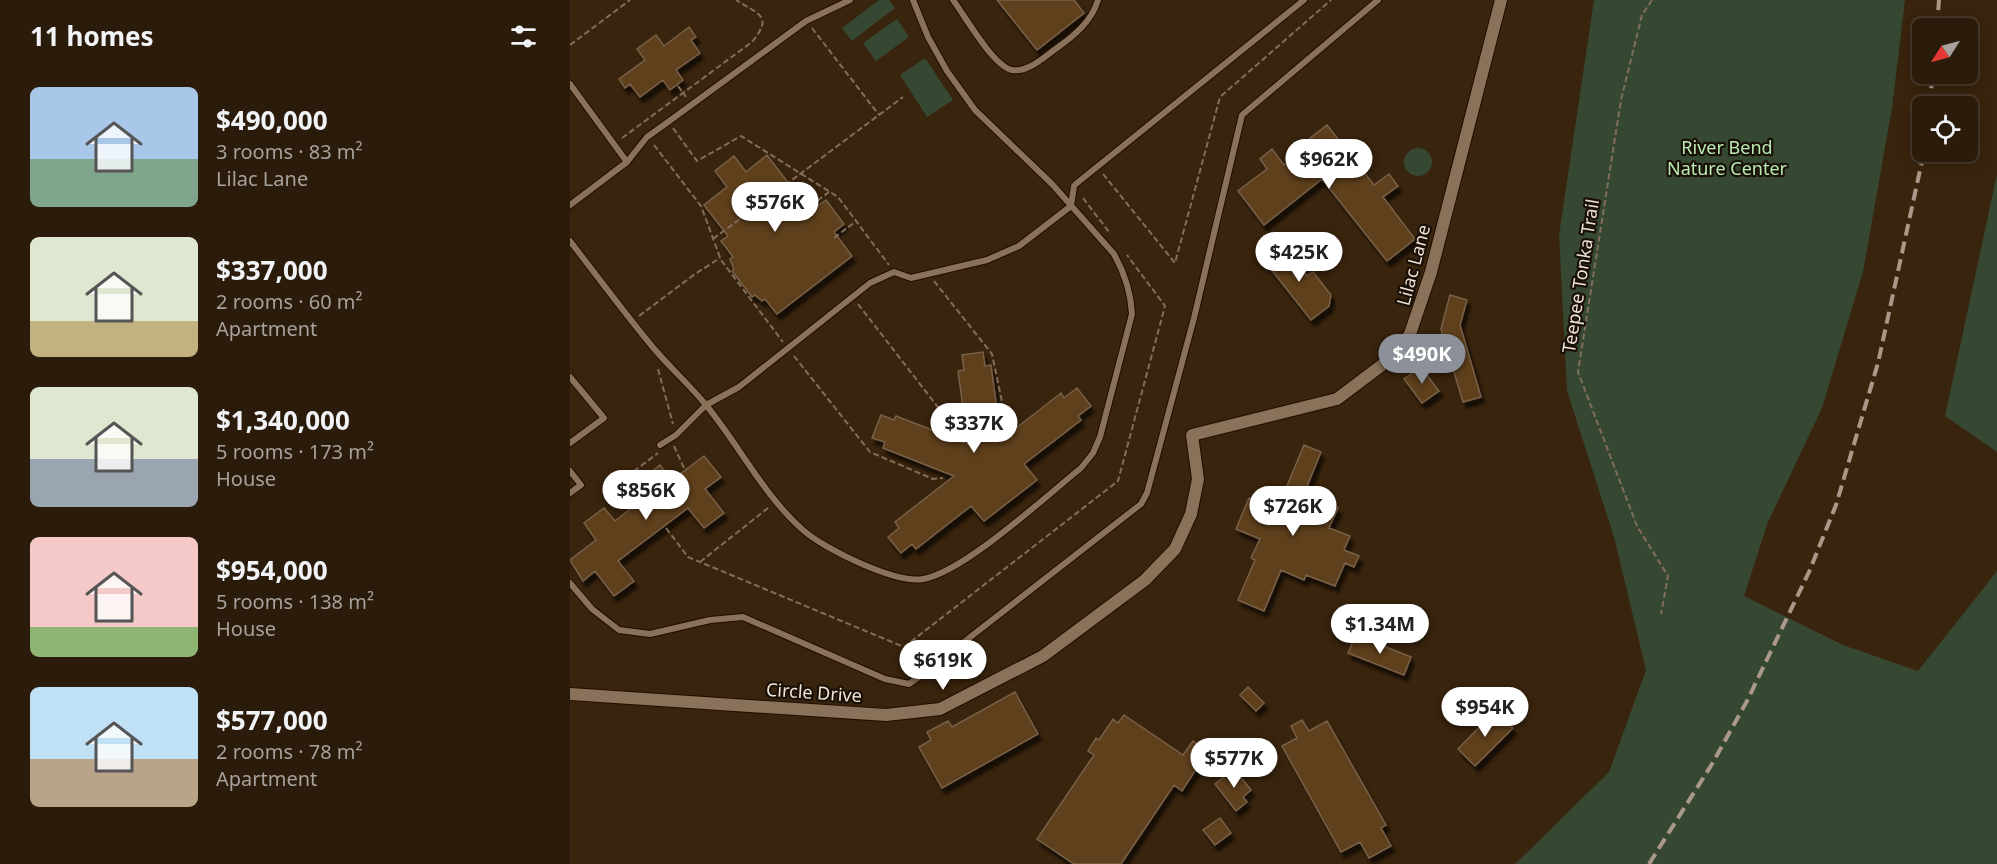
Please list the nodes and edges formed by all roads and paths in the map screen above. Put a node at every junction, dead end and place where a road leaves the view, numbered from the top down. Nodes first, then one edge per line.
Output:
1 (630, 0) edge
2 (736, 0) edge
3 (850, 0) edge
4 (913, 0) edge
5 (953, 0) edge
6 (1098, 0) edge
7 (1304, 0) edge
8 (1331, 0) edge
9 (1378, 0) edge
10 (1501, 0) edge
11 (1652, 0) edge
12 (806, 21) junction
13 (570, 45) edge
14 (570, 84) edge
15 (678, 86) dead end
16 (684, 94) junction
17 (903, 97) dead end
18 (692, 104) junction
19 (879, 115) junction
20 (668, 122) junction
21 (647, 137) junction
22 (614, 144) junction
23 (627, 162) junction
24 (1097, 167) junction
25 (800, 174) junction
26 (1074, 186) junction
27 (829, 191) junction
28 (570, 205) edge
29 (810, 206) dead end
30 (1071, 206) junction
31 (856, 221) junction
32 (1109, 232) dead end
33 (834, 238) dead end
34 (713, 239) junction
35 (570, 241) edge
36 (1123, 250) dead end
37 (720, 258) junction
38 (894, 272) junction
39 (928, 274) junction
40 (853, 297) junction
41 (633, 321) junction
42 (788, 348) junction
43 (658, 368) dead end
44 (570, 377) edge
45 (706, 405) junction
46 (1005, 430) dead end
47 (676, 435) junction
48 (1192, 435) joint
49 (961, 437) dead end
50 (672, 442) junction
51 (570, 443) edge
52 (660, 445) dead end
53 (684, 468) dead end
54 (570, 471) edge
55 (943, 478) dead end
56 (570, 493) edge
57 (647, 499) dead end
58 (776, 501) junction
59 (666, 528) dead end
60 (700, 562) junction
61 (570, 583) edge
62 (1661, 614) dead end
63 (570, 694) edge

1 - 13 path
2 - 16 path
3 - 12 lane
4 - 30 lane
5 - 6 lane
7 - 24 lane
8 - 24 path
9 - 61 lane
10 - 48 street, Lilac Lane
11 - 62 path, Teepee Tonka Trail
12 - 18 lane
12 - 19 path
14 - 22 lane
15 - 16 path
16 - 18 path
16 - 22 path
17 - 19 path
18 - 20 lane
19 - 25 path
20 - 21 lane
20 - 25 path
21 - 23 lane
21 - 34 path
22 - 23 lane
23 - 28 lane
24 - 26 lane
25 - 27 path
25 - 34 path
26 - 30 lane
26 - 32 path
27 - 29 path
27 - 31 path
30 - 39 lane
30 - 58 lane
31 - 33 path
31 - 38 path
34 - 37 path
35 - 41 lane
36 - 60 path
37 - 41 path
37 - 42 path
38 - 39 lane
38 - 40 lane
39 - 46 path
40 - 42 lane
40 - 49 path
41 - 45 lane
42 - 45 lane
42 - 55 path
43 - 47 path
44 - 51 lane
45 - 47 lane
45 - 58 lane
47 - 50 path
47 - 52 lane
48 - 63 street, Circle Drive
50 - 53 path
50 - 57 path
54 - 56 lane
58 - 60 path
59 - 60 path

